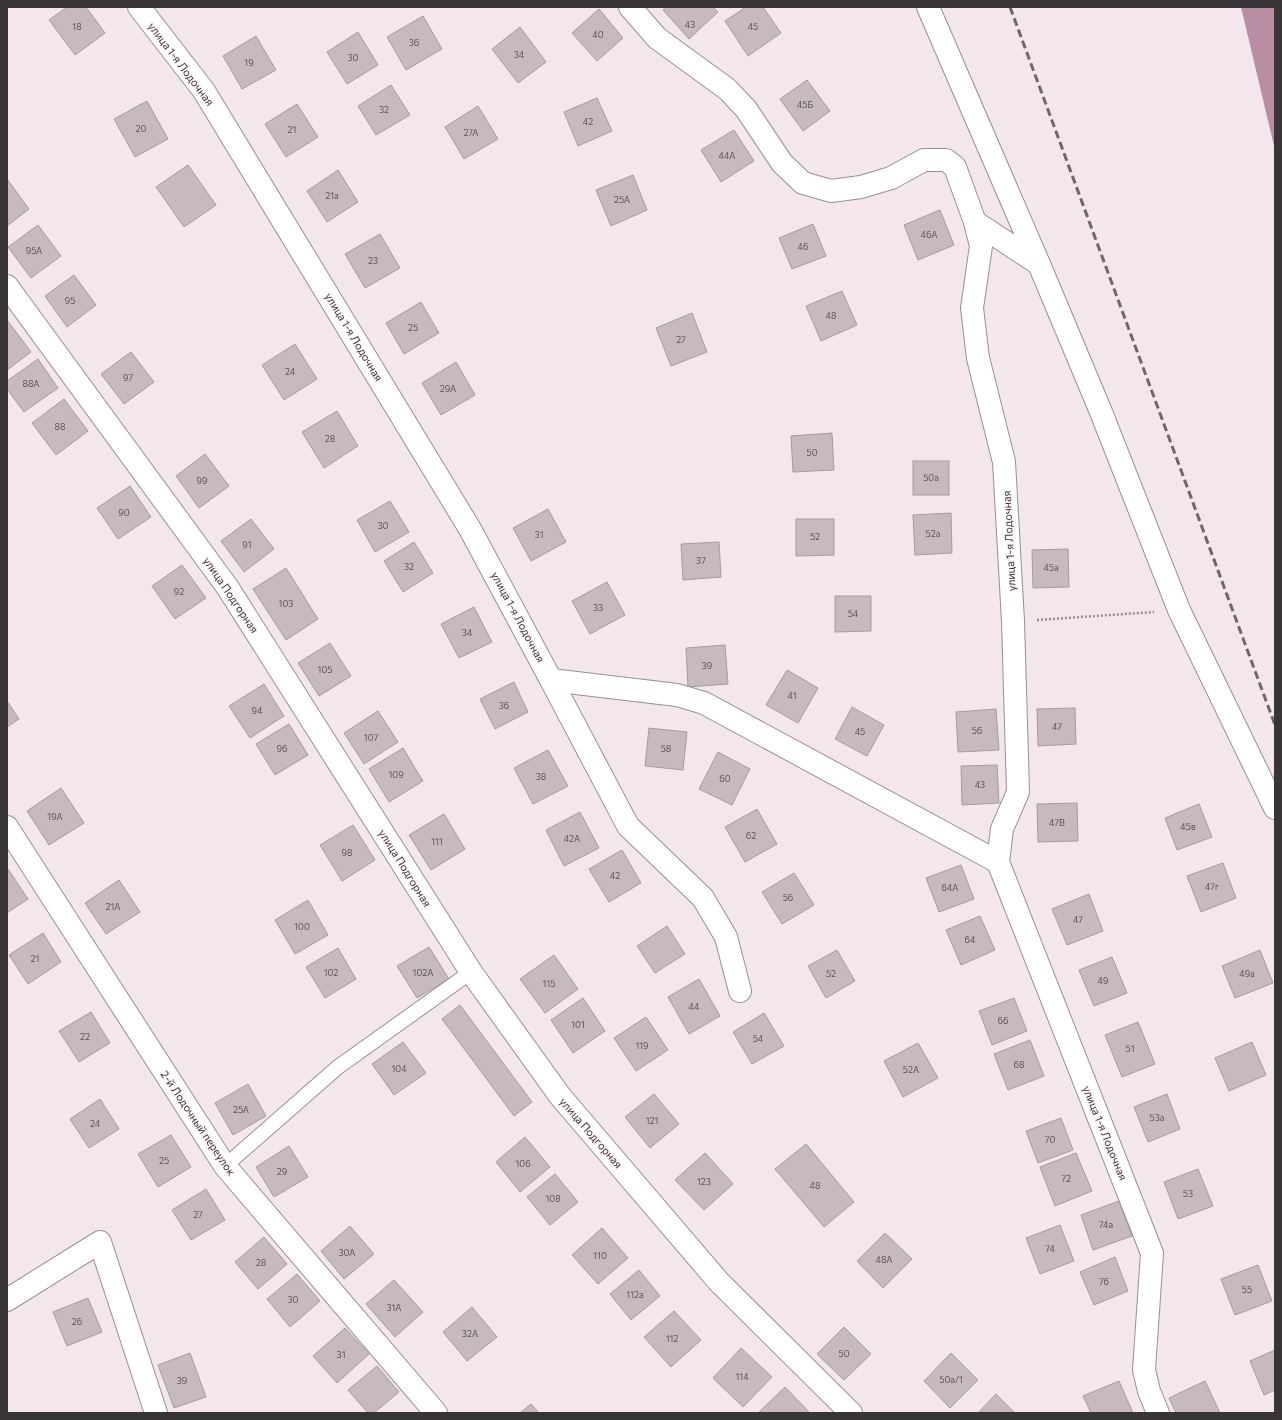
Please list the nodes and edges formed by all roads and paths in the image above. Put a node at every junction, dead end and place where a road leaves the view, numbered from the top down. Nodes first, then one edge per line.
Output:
1 (139, 7) edge
2 (630, 7) edge
3 (928, 7) edge
4 (975, 222) junction
5 (1039, 264) junction
6 (7, 286) edge
7 (1179, 610) junction
8 (1013, 621) junction
9 (551, 680) junction
10 (1275, 808) edge
11 (7, 827) edge
12 (998, 862) junction
13 (471, 972) junction
14 (740, 991) dead end
15 (225, 1166) junction
16 (7, 1300) edge
17 (155, 1412) edge
18 (436, 1413) edge
19 (851, 1413) edge
20 (1158, 1413) edge

1 - 9 street, улица 1-я Лодочная
2 - 4 street, улица 1-я Лодочная
3 - 5 street
4 - 5 street
4 - 8 street, улица 1-я Лодочная
5 - 7 street
6 - 13 street, улица Подгорная
7 - 8 path
7 - 10 street
8 - 12 street, улица 1-я Лодочная
9 - 12 street
9 - 14 street, улица 1-я Лодочная
11 - 15 street, 2-й Лодочный переулок
12 - 20 street, улица 1-я Лодочная
13 - 15 lane
13 - 19 street, улица Подгорная
15 - 18 street, 2-й Лодочный переулок
16 - 17 street

